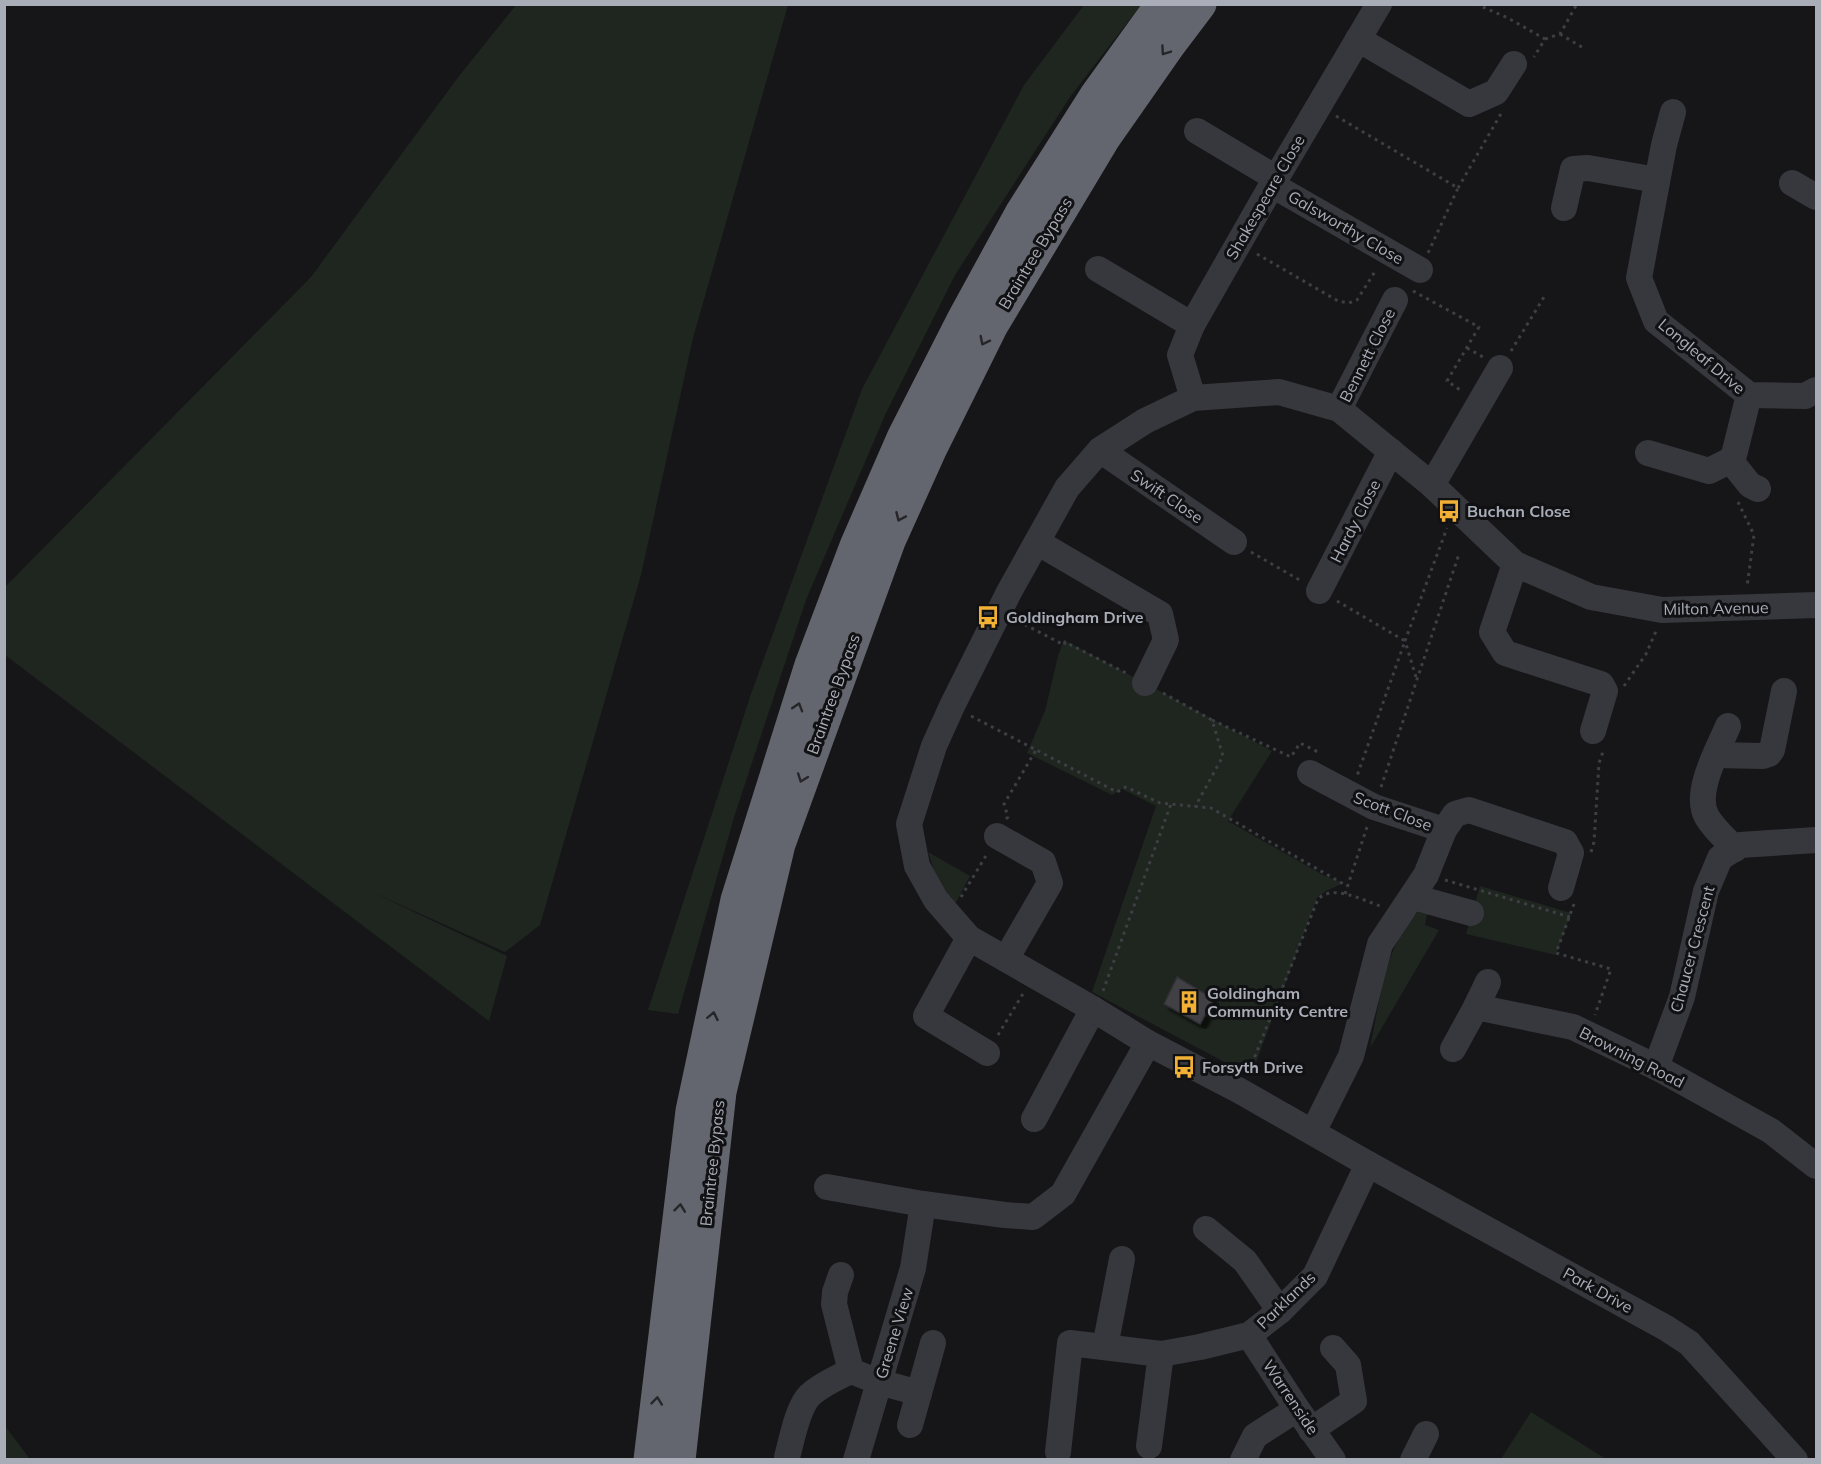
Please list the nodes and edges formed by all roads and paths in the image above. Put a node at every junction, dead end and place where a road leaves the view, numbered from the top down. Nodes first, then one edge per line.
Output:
1 (1162, 4) edge
2 (1200, 4) edge
3 (1379, 4) edge
4 (1577, 4) edge
5 (1560, 34) junction
6 (1358, 39) junction
7 (1545, 39) dead end
8 (1585, 49) dead end
9 (1514, 64) dead end
10 (1319, 106) junction
11 (1673, 112) dead end
12 (1197, 131) dead end
13 (1647, 178) junction
14 (1274, 182) junction
15 (1792, 183) dead end
16 (1816, 197) edge
17 (1564, 208) dead end
18 (1098, 269) dead end
19 (1420, 270) joint
20 (1544, 297) dead end
21 (1395, 300) dead end
22 (1192, 325) junction
23 (1500, 368) joint
24 (1816, 390) edge
25 (1749, 395) junction
26 (1193, 398) junction
27 (1339, 409) junction
28 (1100, 450) junction
29 (1391, 451) junction
30 (1648, 453) dead end
31 (1725, 463) junction
32 (1432, 485) junction
33 (1758, 489) dead end
34 (1455, 507) junction
35 (1037, 542) junction
36 (1234, 542) joint
37 (1459, 554) dead end
38 (1515, 564) junction
39 (1319, 591) junction
40 (1816, 605) edge
41 (1744, 608) junction
42 (1662, 610) junction
43 (1405, 641) junction
44 (1417, 678) junction
45 (1145, 683) dead end
46 (1624, 686) dead end
47 (1784, 691) dead end
48 (952, 706) junction
49 (1212, 720) dead end
50 (1728, 726) dead end
51 (1599, 738) joint
52 (1716, 755) junction
53 (1320, 766) joint
54 (1348, 769) dead end
55 (1171, 804) junction
56 (1374, 807) junction
57 (1444, 830) junction
58 (997, 836) dead end
59 (1816, 840) edge
60 (1735, 849) junction
61 (1591, 853) dead end
62 (1426, 875) junction
63 (1347, 886) junction
64 (1345, 894) junction
65 (1568, 895) joint
66 (1407, 905) junction
67 (1471, 913) dead end
68 (1570, 917) junction
69 (969, 938) junction
70 (1006, 958) junction
71 (1034, 975) junction
72 (1488, 982) dead end
73 (1476, 1007) junction
74 (1094, 1010) junction
75 (1588, 1035) junction
76 (1148, 1043) junction
77 (1453, 1049) dead end
78 (987, 1053) joint
79 (1656, 1067) junction
80 (1240, 1091) junction
81 (1034, 1119) dead end
82 (1313, 1132) junction
83 (1368, 1164) junction
84 (1816, 1166) edge
85 (826, 1187) dead end
86 (923, 1204) junction
87 (1206, 1229) dead end
88 (1122, 1259) dead end
89 (841, 1275) dead end
90 (1280, 1311) junction
91 (1249, 1335) junction
92 (933, 1343) dead end
93 (1105, 1347) junction
94 (1333, 1348) dead end
95 (1161, 1354) junction
96 (851, 1371) junction
97 (879, 1382) junction
98 (920, 1393) junction
99 (1297, 1409) junction
100 (910, 1425) dead end
101 (1311, 1430) junction
102 (1426, 1434) dead end
103 (1149, 1446) dead end
104 (1058, 1452) dead end
105 (787, 1457) dead end
106 (650, 1460) edge
107 (679, 1460) edge
108 (856, 1460) edge
109 (1243, 1460) edge
110 (1333, 1460) edge
111 (1413, 1460) edge
112 (1796, 1460) edge

106 -> 1 highway, Braintree Bypass
2 -> 107 highway, Braintree Bypass
3 - 6 street, Shakespeare Close
4 - 5 path
5 - 7 path
5 - 8 path
6 - 9 street
6 - 10 street, Shakespeare Close
10 - 14 street, Shakespeare Close
10 - 19 path
11 - 13 street, Longleaf Drive
12 - 14 street, Galsworthy Close
13 - 17 street
13 - 25 street, Longleaf Drive
14 - 19 street, Galsworthy Close
14 - 22 street, Shakespeare Close
15 - 16 street
18 - 22 street
20 - 23 path
21 - 27 street, Bennett Close
22 - 26 street, Shakespeare Close
23 - 32 street
24 - 25 street, Longleaf Drive
25 - 31 street
26 - 27 street
26 - 28 street
27 - 29 street
28 - 35 street
28 - 36 street, Swift Close
29 - 32 street
29 - 39 street, Hardy Close
30 - 31 street
31 - 33 street
31 - 41 path
32 - 34 street
34 - 38 street
34 - 43 path
35 - 45 street
35 - 48 street
36 - 39 path
37 - 44 path
38 - 42 street, Milton Avenue
38 - 51 street
39 - 43 path
40 - 41 street, Milton Avenue
41 - 42 street, Milton Avenue
42 - 46 path
43 - 44 path
43 - 54 path
44 - 56 path
47 - 52 street
48 - 55 path
48 - 69 street
49 - 53 path
50 - 52 street
51 - 61 path
52 - 60 street
53 - 56 street, Scott Close
55 - 63 path
55 - 74 path
56 - 57 street, Scott Close
56 - 63 path
57 - 62 street
57 - 65 street
58 - 70 street
59 - 60 street
60 - 79 street, Chaucer Crescent
62 - 66 street
62 - 68 path
63 - 64 path
64 - 66 path
64 - 80 path
65 - 68 path
66 - 67 street
66 - 82 street
68 - 75 path
69 - 70 street
69 - 78 street
70 - 71 street
71 - 74 street
71 - 78 path
72 - 73 street
73 - 75 street, Browning Road
73 - 77 street
74 - 76 street
74 - 81 street
75 - 79 street, Browning Road
76 - 80 street
76 - 86 street
79 - 84 street, Browning Road
80 - 82 street
82 - 83 street
83 - 90 street, Parklands
83 - 112 street, Park Drive
85 - 86 street
86 - 97 street, Greene View
87 - 90 street
88 - 93 street
89 - 96 street
90 - 91 street, Parklands
91 - 95 street, Parklands
91 - 99 street, Warrenside
92 - 98 street
93 - 95 street, Parklands
93 - 104 street, Parklands
94 - 101 street
95 - 103 street
96 - 97 street
96 - 105 street
97 - 98 street
97 - 108 street, Greene View
98 - 100 street
99 - 101 street, Warrenside
99 - 109 street
101 - 110 street, Warrenside
102 - 111 street

